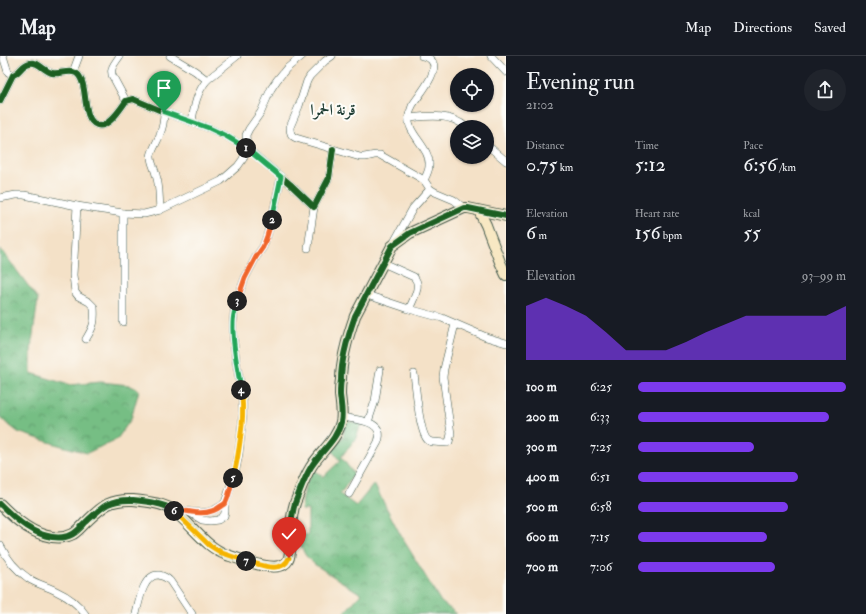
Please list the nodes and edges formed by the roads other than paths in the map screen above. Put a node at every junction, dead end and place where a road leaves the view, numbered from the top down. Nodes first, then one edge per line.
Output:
1 (3, 56) edge
2 (79, 56) edge
3 (170, 56) edge
4 (237, 56) edge
5 (302, 56) edge
6 (332, 56) edge
7 (422, 56) edge
8 (491, 56) edge
9 (119, 57) dead end
10 (73, 72) junction
11 (506, 72) edge
12 (13, 75) junction
13 (207, 80) junction
14 (0, 101) edge
15 (126, 101) junction
16 (164, 112) junction
17 (409, 118) junction
18 (455, 120) edge
19 (192, 122) junction
20 (247, 148) junction
21 (334, 149) junction
22 (494, 151) edge
23 (506, 161) edge
24 (281, 177) junction
25 (424, 180) junction
26 (430, 189) junction
27 (0, 198) edge
28 (77, 206) junction
29 (314, 208) junction
30 (464, 208) junction
31 (160, 210) junction
32 (479, 211) junction
33 (123, 213) junction
34 (501, 216) edge
35 (491, 237) junction
36 (392, 246) junction
37 (308, 248) dead end
38 (383, 263) junction
39 (506, 275) edge
40 (367, 295) junction
41 (409, 309) junction
42 (123, 322) dead end
43 (455, 324) junction
44 (86, 339) dead end
45 (506, 343) edge
46 (380, 370) dead end
47 (414, 374) dead end
48 (342, 418) junction
49 (368, 422) junction
50 (349, 494) dead end
51 (0, 504) edge
52 (170, 508) junction
53 (0, 546) edge
54 (85, 614) edge
55 (136, 614) edge
56 (192, 614) edge

1 - 12 street
2 - 10 street
3 - 13 street
4 - 13 street
5 - 20 street
6 - 21 street
7 - 17 street
8 - 11 street
9 - 15 street
10 - 12 street
10 - 15 street
12 - 14 street
13 - 19 street
15 - 16 street
16 - 19 street
16 - 31 street
17 - 18 street
17 - 25 street
19 - 20 street
20 - 24 street
20 - 31 street
21 - 25 street
21 - 29 street
22 - 23 street
24 - 29 street
24 - 52 street
25 - 26 street
26 - 30 street
26 - 36 street
27 - 28 street
28 - 33 street
28 - 44 street
29 - 37 street
30 - 32 street
30 - 36 street
31 - 33 street
32 - 34 street
32 - 35 street
33 - 42 street
34 - 35 street
35 - 39 street
36 - 38 street
38 - 40 street
38 - 41 street
40 - 41 street
40 - 48 street
41 - 43 street
43 - 45 street
43 - 47 street
46 - 49 street
48 - 49 street
48 - 52 street
49 - 50 street
51 - 52 street
53 - 54 street
55 - 56 street

